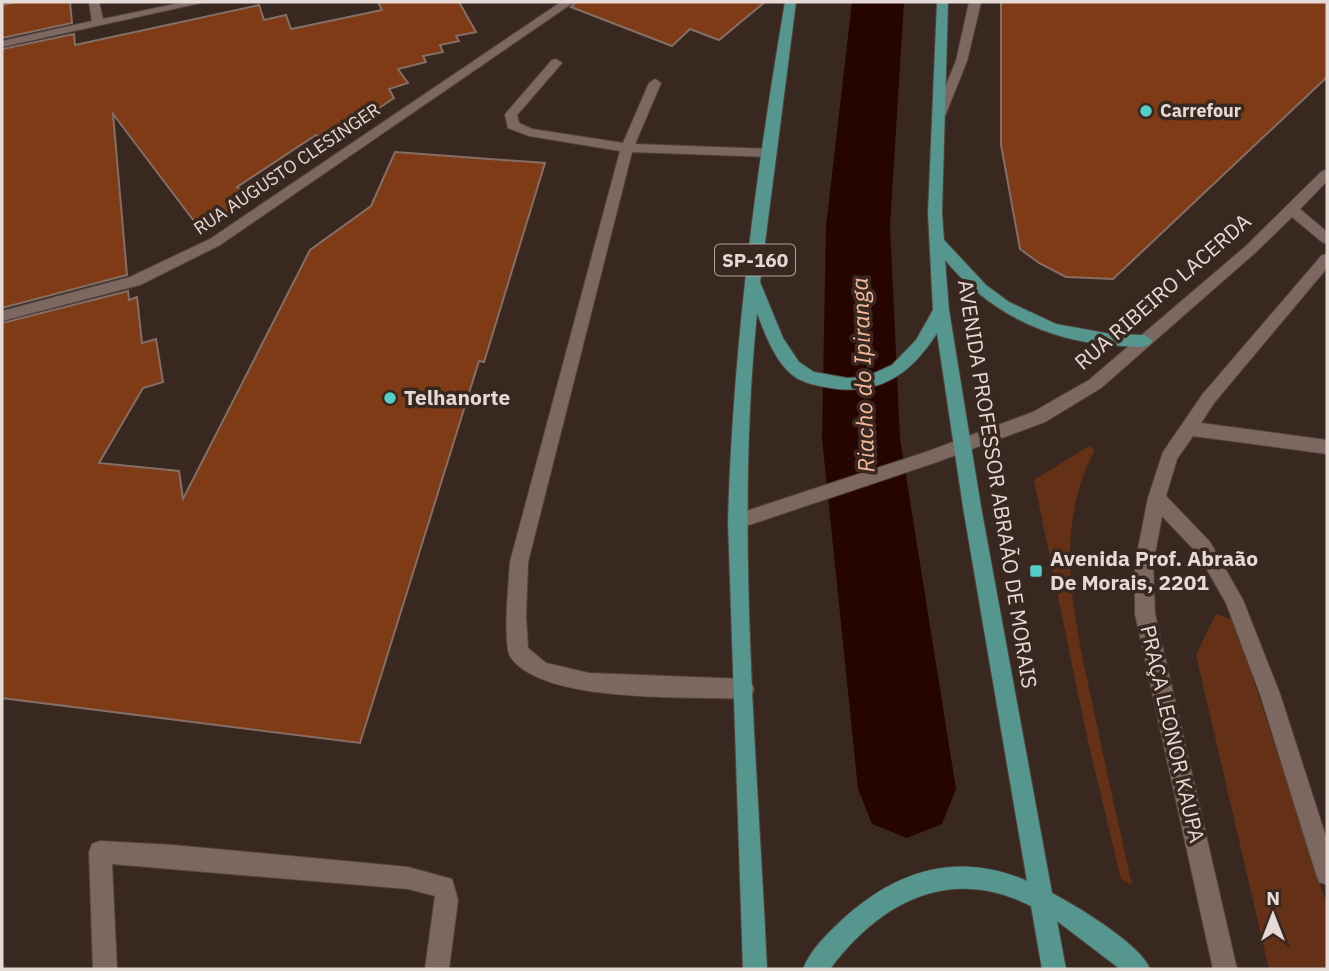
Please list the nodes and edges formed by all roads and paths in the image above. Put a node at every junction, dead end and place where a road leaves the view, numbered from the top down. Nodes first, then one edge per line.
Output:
1 (94, 2) edge
2 (199, 2) edge
3 (568, 2) edge
4 (790, 2) edge
5 (942, 2) edge
6 (975, 2) edge
7 (98, 23) junction
8 (2, 44) edge
9 (556, 63) dead end
10 (654, 83) dead end
11 (939, 116) junction
12 (627, 148) junction
13 (770, 153) junction
14 (1327, 174) edge
15 (1292, 209) junction
16 (1327, 239) edge
17 (937, 241) junction
18 (1326, 264) edge
19 (753, 281) junction
20 (941, 310) junction
21 (2, 316) edge
22 (1145, 341) junction
23 (1186, 428) junction
24 (964, 445) junction
25 (1327, 447) edge
26 (1157, 498) junction
27 (737, 521) junction
28 (744, 689) junction
29 (1327, 874) edge
30 (1044, 900) junction
31 (817, 966) edge
32 (105, 969) edge
33 (437, 969) edge
34 (755, 969) edge
35 (1054, 969) edge
36 (1138, 969) edge
37 (1225, 969) edge

1 - 7 street
2 - 7 street
3 - 21 street, RUA AUGUSTO CLESINGER
4 - 13 main road, SP-160
5 - 11 main road, AVENIDA PROFESSOR ABRAÃO DE MORAIS
6 - 11 street
7 - 8 street
9 - 12 street
10 - 12 street
11 - 17 main road, AVENIDA PROFESSOR ABRAÃO DE MORAIS
12 - 13 street
12 - 28 street
13 - 19 main road, SP-160
14 - 15 street, RUA RIBEIRO LACERDA
15 - 16 street
15 - 22 street, RUA RIBEIRO LACERDA
17 - 20 main road, AVENIDA PROFESSOR ABRAÃO DE MORAIS
17 - 22 main road
18 - 23 street
19 - 20 main road
19 - 27 main road, SP-160
20 - 24 main road, AVENIDA PROFESSOR ABRAÃO DE MORAIS
22 - 24 street, RUA RIBEIRO LACERDA
23 - 25 street
23 - 26 street, PRAÇA LEONOR KAUPA
24 - 27 street, RUA RIBEIRO LACERDA
24 - 30 main road, AVENIDA PROFESSOR ABRAÃO DE MORAIS
26 - 29 street
26 - 37 street, PRAÇA LEONOR KAUPA
27 - 28 main road, SP-160
28 - 34 main road, SP-160
30 - 31 main road
30 - 35 main road, AVENIDA PROFESSOR ABRAÃO DE MORAIS
30 - 36 main road
32 - 33 street

